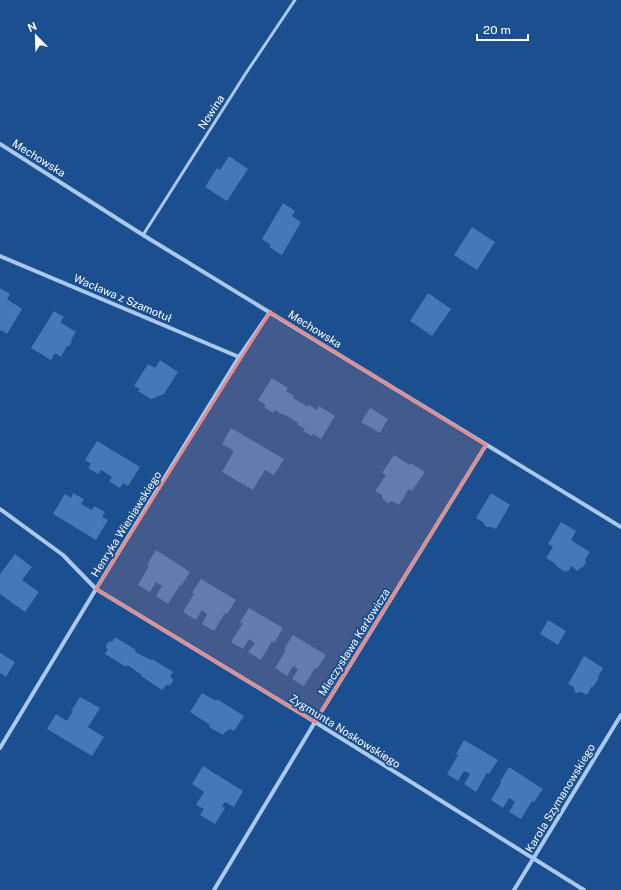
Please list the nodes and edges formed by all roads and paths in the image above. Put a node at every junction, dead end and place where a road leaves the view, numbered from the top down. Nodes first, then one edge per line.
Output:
1 (295, 0) edge
2 (0, 144) edge
3 (143, 235) junction
4 (0, 256) edge
5 (270, 312) junction
6 (239, 357) junction
7 (486, 445) junction
8 (0, 509) edge
9 (621, 527) edge
10 (96, 589) junction
11 (621, 715) edge
12 (315, 722) junction
13 (0, 748) edge
14 (534, 859) junction
15 (214, 890) edge
16 (514, 890) edge
17 (584, 890) edge

1 - 3 lane, Nowina
2 - 3 street, Mechowska
3 - 5 street, Mechowska
4 - 6 street, Wacława z Szamotuł
5 - 6 street, Henryka Wieniawskiego
5 - 7 street, Mechowska
6 - 10 street, Henryka Wieniawskiego
7 - 9 street, Mechowska
7 - 12 street, Mieczysława Karłowicza
8 - 10 street, Zygmunta Noskowskiego
10 - 12 street, Zygmunta Noskowskiego
10 - 13 street, Henryka Wieniawskiego
11 - 14 street, Karola Szymanowskiego
12 - 14 street, Zygmunta Noskowskiego
12 - 15 street, Mieczysława Karłowicza
14 - 16 street, Karola Szymanowskiego
14 - 17 street, Zygmunta Noskowskiego

